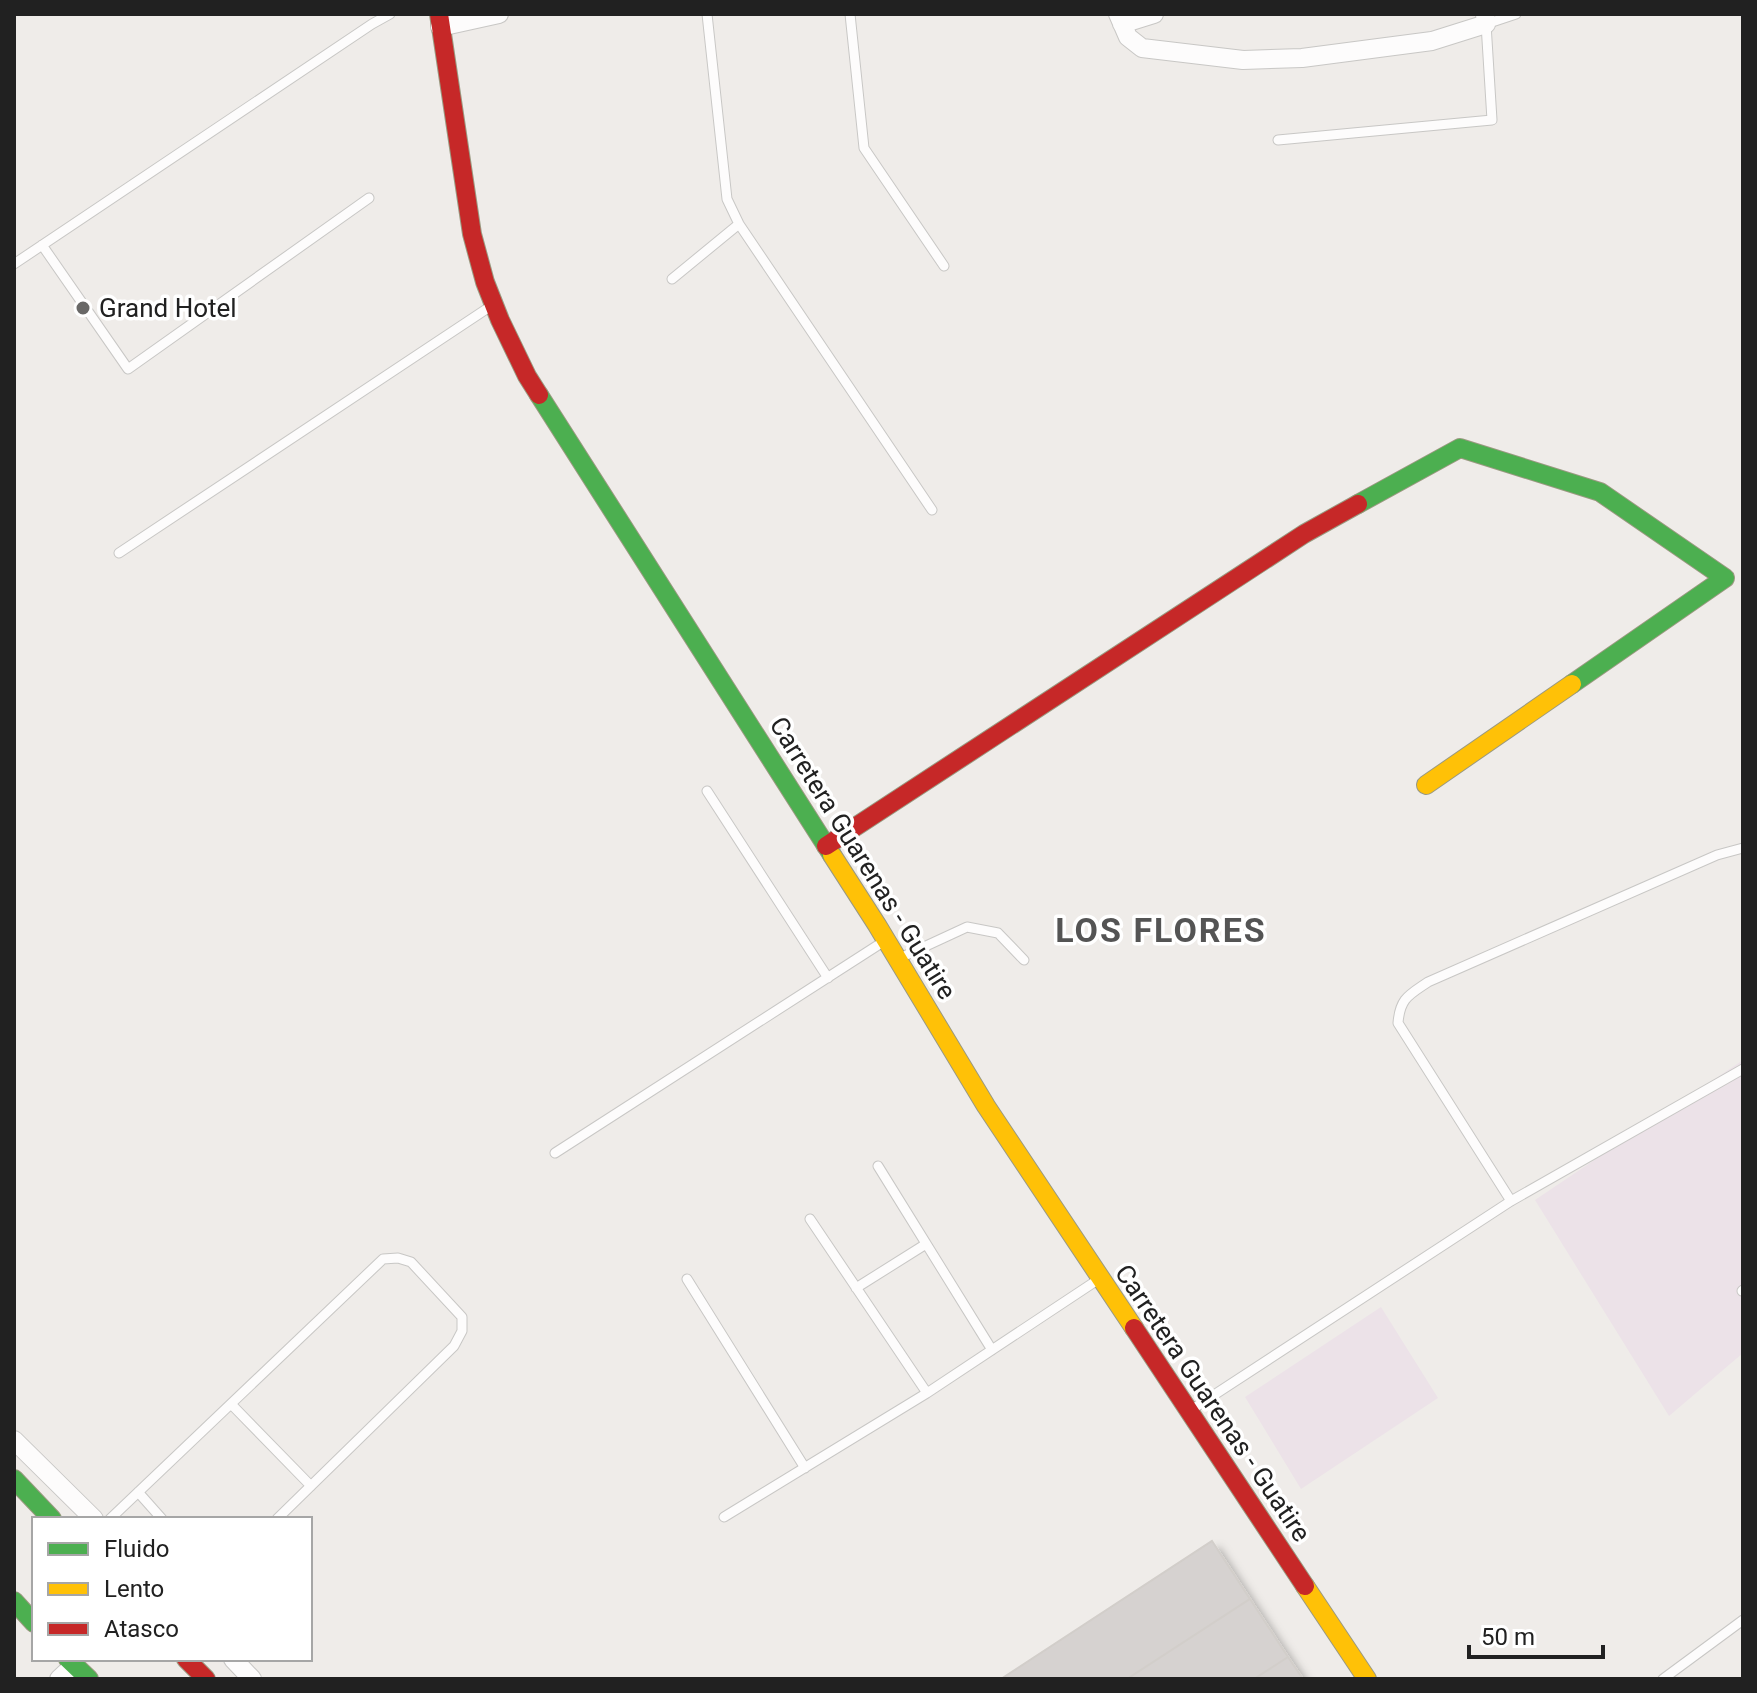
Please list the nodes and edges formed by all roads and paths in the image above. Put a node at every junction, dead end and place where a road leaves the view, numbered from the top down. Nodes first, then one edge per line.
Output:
1 (390, 14) edge
2 (499, 14) edge
3 (707, 14) edge
4 (850, 14) edge
5 (1154, 14) edge
6 (1516, 14) edge
7 (1120, 19) edge
8 (1486, 19) edge
9 (440, 20) edge
10 (1278, 140) dead end
11 (369, 198) dead end
12 (739, 224) junction
13 (42, 245) junction
14 (14, 264) edge
15 (944, 266) dead end
16 (672, 279) dead end
17 (493, 304) junction
18 (932, 510) dead end
19 (119, 553) dead end
20 (1426, 785) dead end
21 (707, 791) dead end
22 (826, 846) junction
23 (1743, 848) edge
24 (886, 940) junction
25 (897, 959) junction
26 (1024, 960) dead end
27 (828, 978) junction
28 (1743, 1069) edge
29 (555, 1153) dead end
30 (878, 1166) dead end
31 (1511, 1201) junction
32 (810, 1219) dead end
33 (926, 1244) junction
34 (687, 1279) dead end
35 (1099, 1279) junction
36 (856, 1288) junction
37 (992, 1350) junction
38 (927, 1393) junction
39 (231, 1404) junction
40 (1188, 1412) junction
41 (14, 1440) edge
42 (805, 1468) junction
43 (14, 1479) edge
44 (311, 1486) junction
45 (138, 1492) junction
46 (50, 1517) edge
47 (92, 1517) edge
48 (112, 1517) edge
49 (160, 1517) edge
50 (279, 1517) edge
51 (724, 1517) dead end
52 (14, 1601) edge
53 (1743, 1620) edge
54 (32, 1621) edge
55 (188, 1661) edge
56 (235, 1661) edge
57 (71, 1662) edge
58 (59, 1679) edge
59 (89, 1679) edge
60 (206, 1679) edge
61 (252, 1679) edge
62 (1367, 1679) edge
63 (1663, 1679) edge

1 - 13 lane
2 - 9 street
3 - 12 lane
4 - 15 lane
5 - 7 street
6 - 8 lane
7 - 8 street
8 - 10 lane
9 - 17 main road, Carretera Guarenas - Guatire
11 - 13 lane
12 - 16 lane
12 - 18 lane
13 - 14 lane
17 - 19 lane
17 - 22 main road, Carretera Guarenas - Guatire
20 - 22 main road
21 - 27 lane
22 - 24 main road, Carretera Guarenas - Guatire
23 - 31 lane
24 - 25 main road, Carretera Guarenas - Guatire
24 - 27 lane
25 - 26 lane
25 - 35 main road, Carretera Guarenas - Guatire
27 - 29 lane
28 - 31 lane
30 - 33 lane
31 - 40 lane
32 - 36 lane
33 - 36 lane
33 - 37 lane
34 - 42 lane
35 - 37 lane
35 - 40 main road, Carretera Guarenas - Guatire
36 - 38 lane
37 - 38 lane
38 - 42 lane
39 - 44 lane
39 - 44 lane
39 - 45 lane
40 - 62 main road, Carretera Guarenas - Guatire
41 - 47 street
42 - 51 lane
43 - 46 main road
44 - 50 lane
45 - 48 lane
45 - 49 lane
52 - 54 main road
53 - 63 lane
55 - 60 main road
56 - 61 street
57 - 58 street
57 - 59 main road

